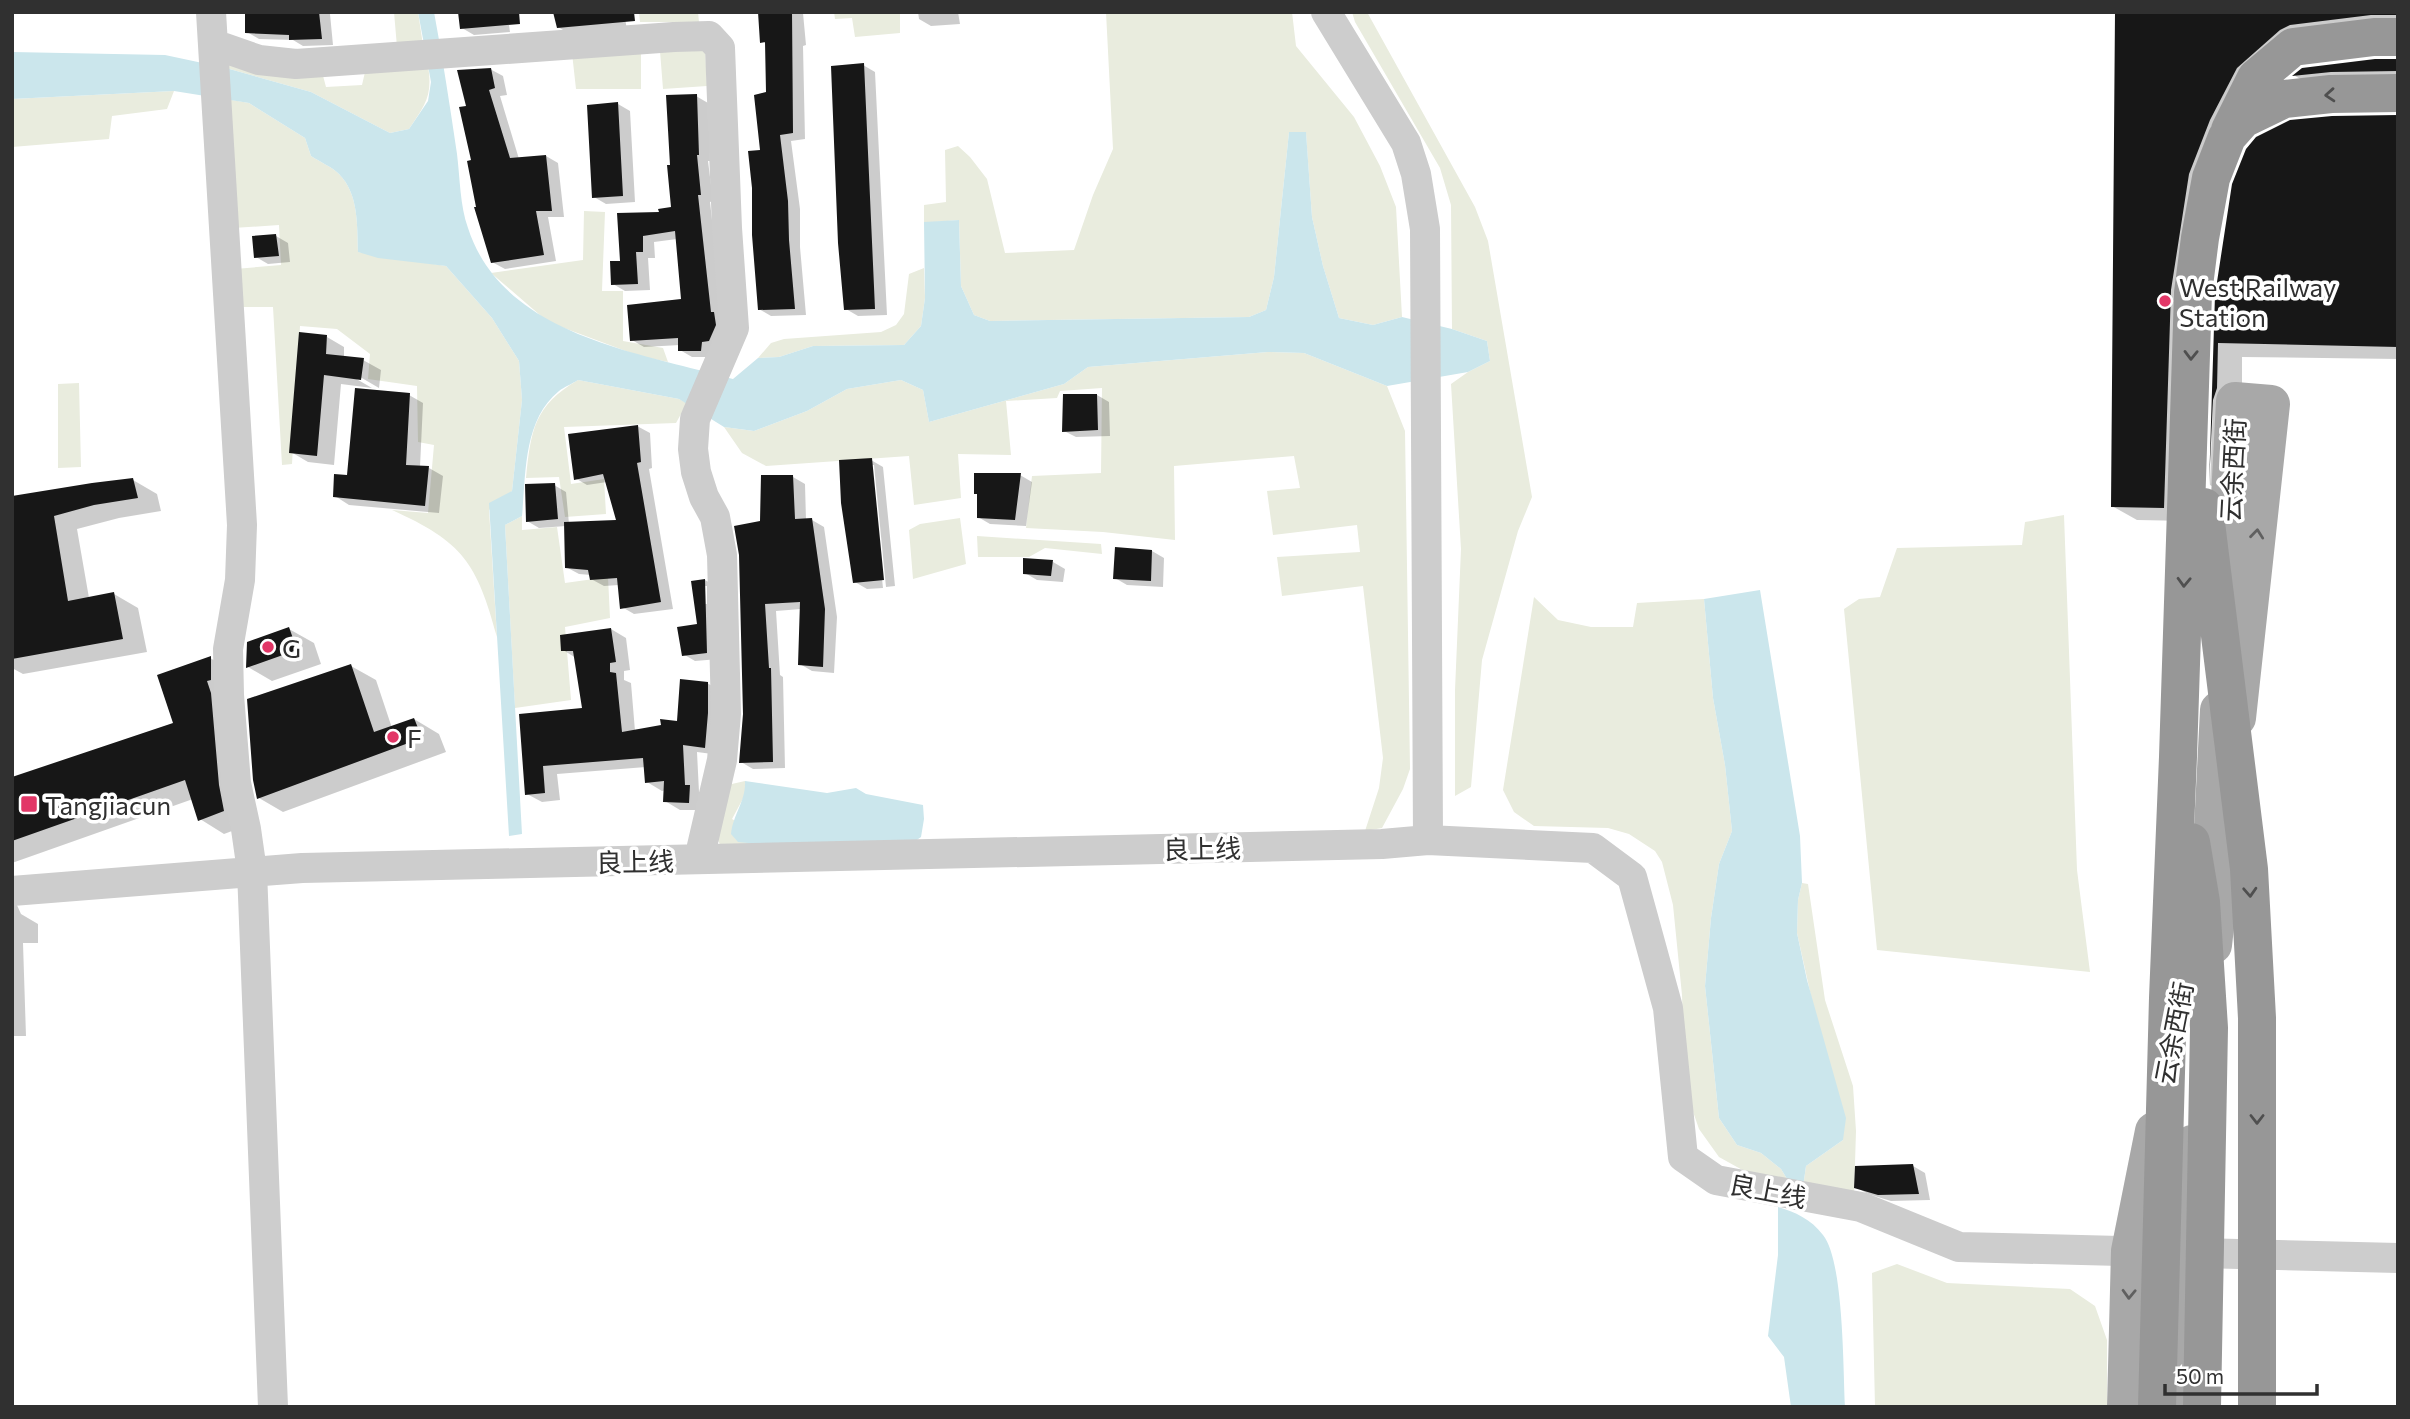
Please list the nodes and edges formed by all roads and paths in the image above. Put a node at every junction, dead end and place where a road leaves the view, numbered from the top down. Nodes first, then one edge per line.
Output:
1 (211, 12) edge
2 (1326, 12) edge
3 (2398, 37) edge
4 (213, 53) junction
5 (2398, 93) edge
6 (2227, 137) junction
7 (2190, 411) junction
8 (2178, 757) junction
9 (1428, 840) junction
10 (2214, 844) junction
11 (699, 859) junction
12 (252, 870) junction
13 (12, 891) edge
14 (2130, 1251) junction
15 (2180, 1252) junction
16 (2398, 1258) edge
17 (273, 1407) edge
18 (2126, 1407) edge
19 (2157, 1407) edge
20 (2179, 1407) edge
21 (2202, 1407) edge
22 (2226, 1407) edge
23 (2257, 1407) edge

1 - 4 street
2 - 9 street
3 - 6 highway
4 - 11 street
4 - 12 street
5 -> 6 highway
6 -> 7 highway
7 -> 8 highway
7 -> 23 highway
8 - 19 highway
8 - 21 highway
9 - 11 street, 良上线
9 - 14 street, 良上线
10 - 14 main road, 云余西街
15 -> 10 main road, 云余西街
10 - 22 highway
11 - 12 street, 良上线
12 - 13 street, 良上线
12 - 17 street
14 - 15 street, 良上线
14 -> 18 main road, 云余西街
15 - 16 street, 良上线
15 - 20 main road, 云余西街

